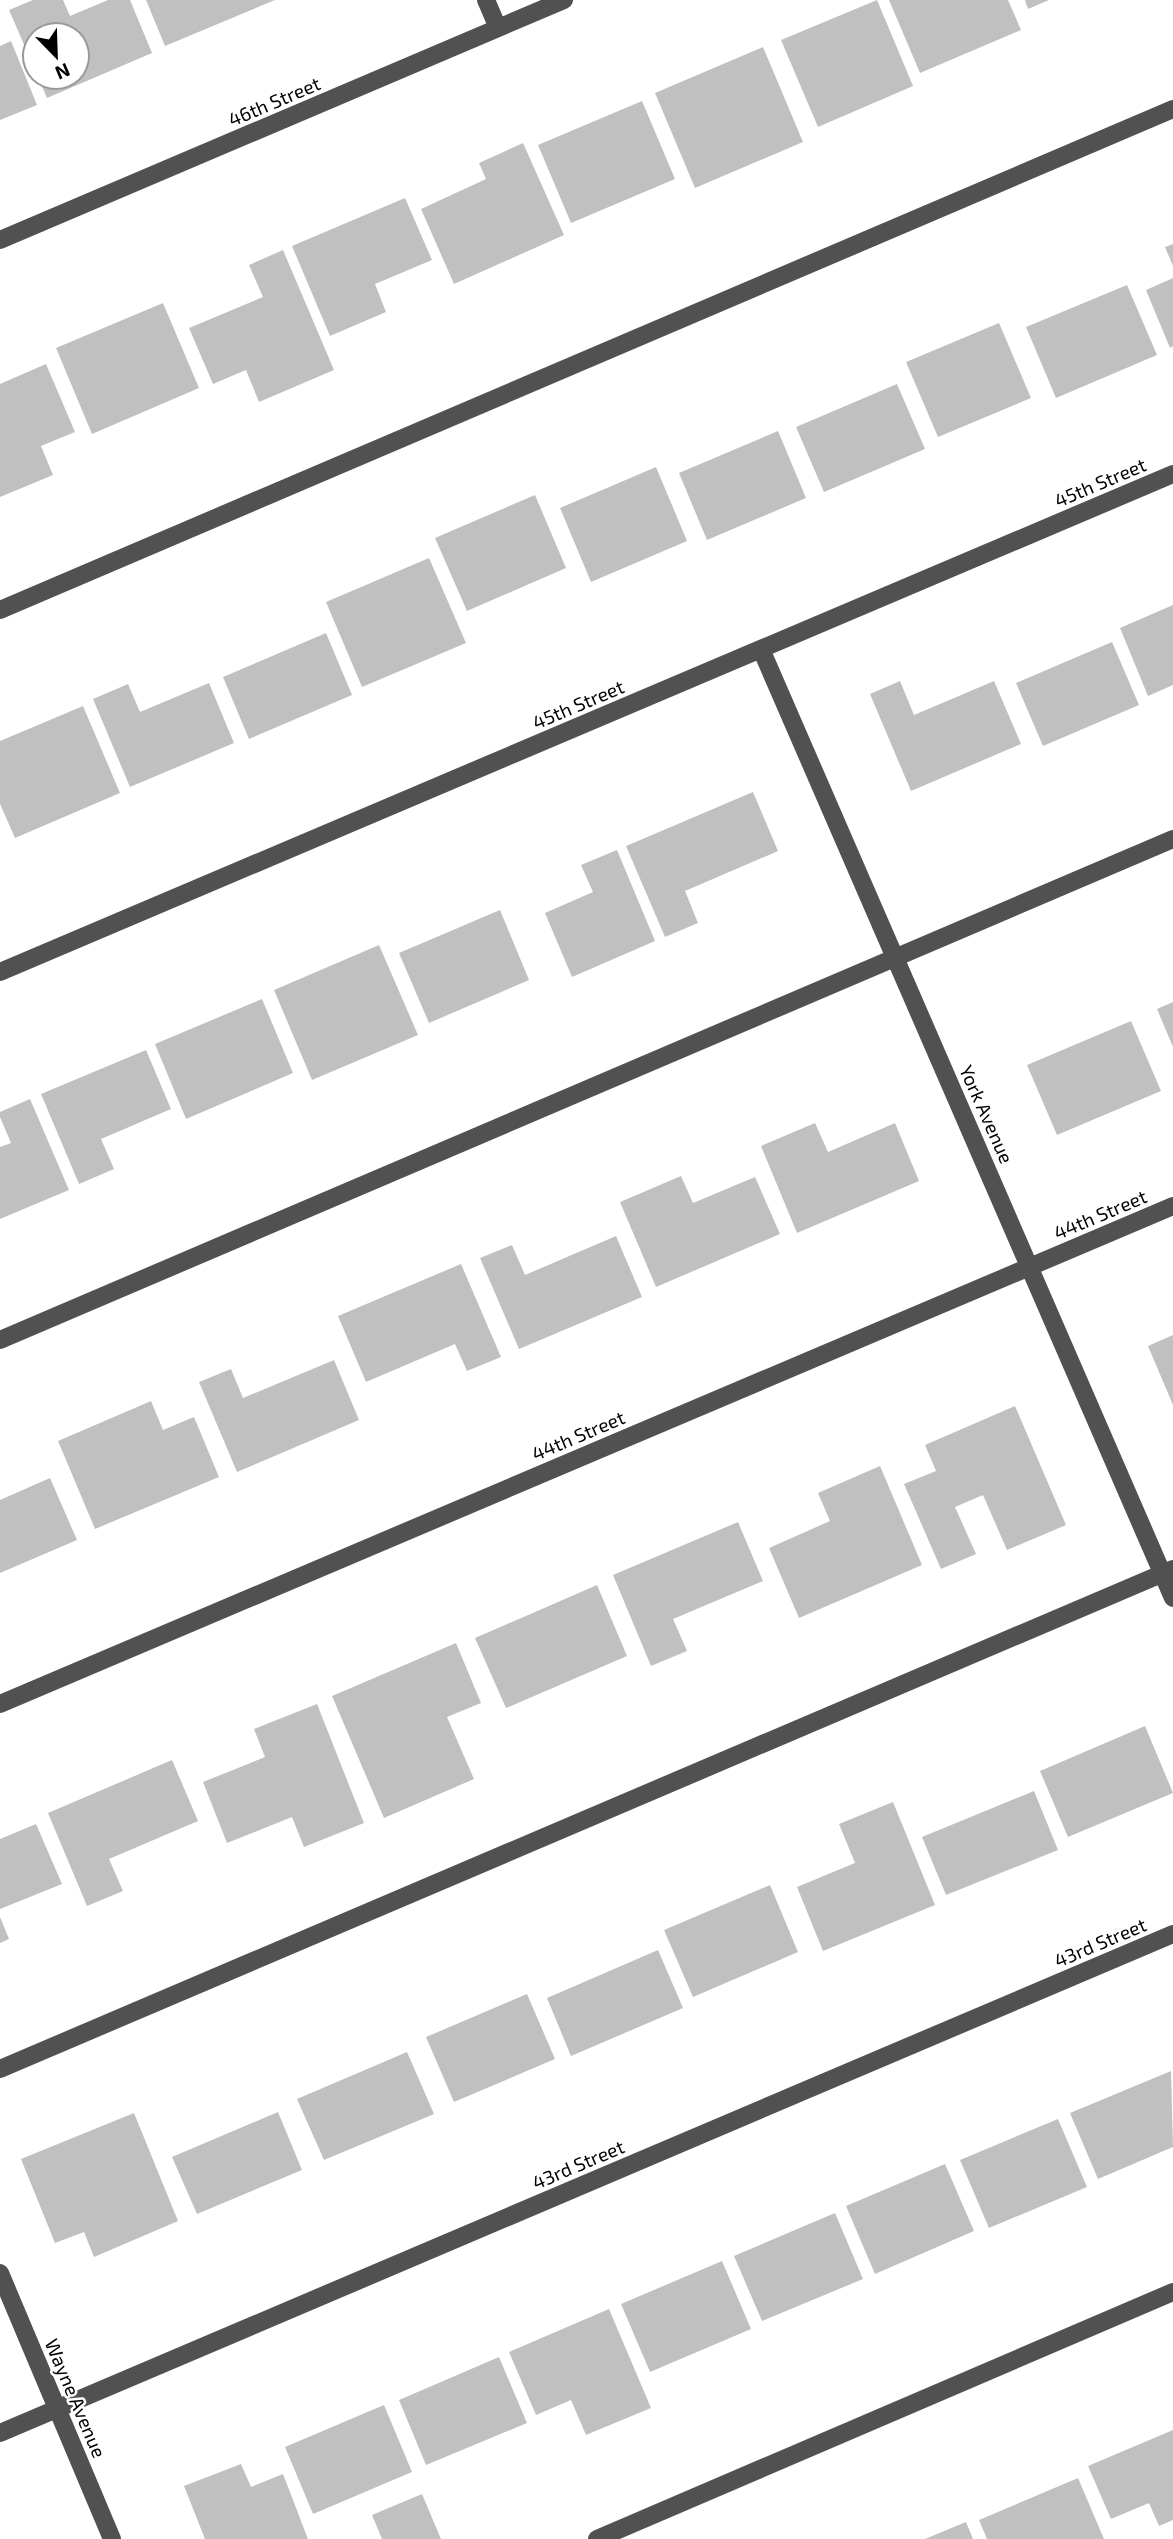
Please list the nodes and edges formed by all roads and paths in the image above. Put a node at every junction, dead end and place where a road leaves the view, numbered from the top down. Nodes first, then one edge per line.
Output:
1 (486, 0) edge
2 (564, 0) edge
3 (498, 28) junction
4 (1173, 108) edge
5 (0, 240) edge
6 (1173, 474) edge
7 (0, 610) edge
8 (761, 649) junction
9 (1173, 839) edge
10 (895, 957) junction
11 (0, 972) edge
12 (1173, 1206) edge
13 (1031, 1266) junction
14 (0, 1340) edge
15 (1168, 1571) edge
16 (1173, 1598) edge
17 (0, 1704) edge
18 (1173, 1934) edge
19 (0, 2069) edge
20 (0, 2273) edge
21 (1173, 2292) edge
22 (57, 2409) junction
23 (0, 2433) edge
24 (112, 2539) edge
25 (597, 2539) edge

1 - 3 street
2 - 3 street, 46th Street
3 - 5 street, 46th Street
4 - 7 street
6 - 8 street, 45th Street
8 - 10 street, York Avenue
8 - 11 street, 45th Street
9 - 10 street
10 - 13 street, York Avenue
10 - 14 street
12 - 13 street, 44th Street
13 - 15 street, York Avenue
13 - 17 street, 44th Street
15 - 16 street, York Avenue
15 - 19 street
18 - 22 street, 43rd Street
20 - 22 street, Wayne Avenue
21 - 25 street
22 - 23 street, 43rd Street
22 - 24 street, Wayne Avenue

